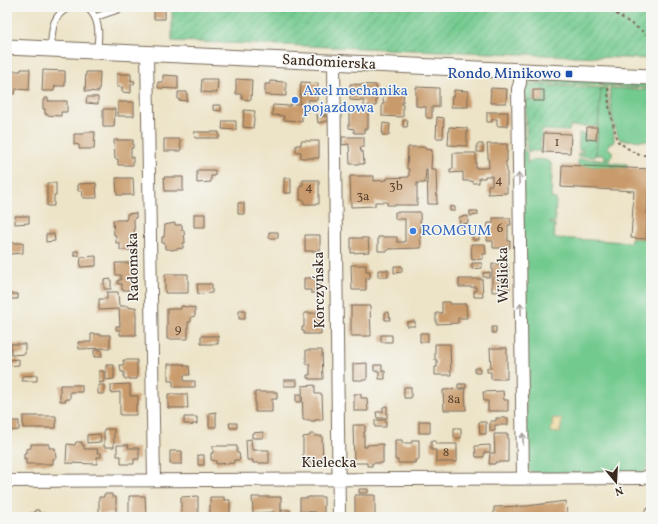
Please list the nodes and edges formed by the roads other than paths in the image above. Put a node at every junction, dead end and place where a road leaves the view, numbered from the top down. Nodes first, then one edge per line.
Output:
1 (71, 7) edge
2 (86, 7) edge
3 (125, 7) edge
4 (96, 17) junction
5 (7, 47) edge
6 (51, 49) junction
7 (97, 51) junction
8 (147, 54) junction
9 (334, 63) junction
10 (520, 72) junction
11 (651, 77) edge
12 (651, 476) edge
13 (523, 478) junction
14 (338, 479) junction
15 (154, 480) junction
16 (7, 481) edge
17 (651, 514) edge
18 (339, 517) edge
19 (651, 517) edge

1 - 6 lane
2 - 4 lane
3 - 4 lane
4 - 7 lane
5 - 6 street, Sandomierska
6 - 7 street, Sandomierska
7 - 8 street, Sandomierska
8 - 9 street, Sandomierska
8 - 15 street, Radomska
9 - 10 street, Sandomierska
9 - 14 street, Korczyńska
10 - 11 street, Sandomierska
13 -> 10 street, Wiślicka
12 - 13 street, Kielecka
13 - 14 street, Kielecka
14 - 15 street, Kielecka
14 - 18 street, Korczyńska
15 - 16 street, Kielecka
17 - 19 street

